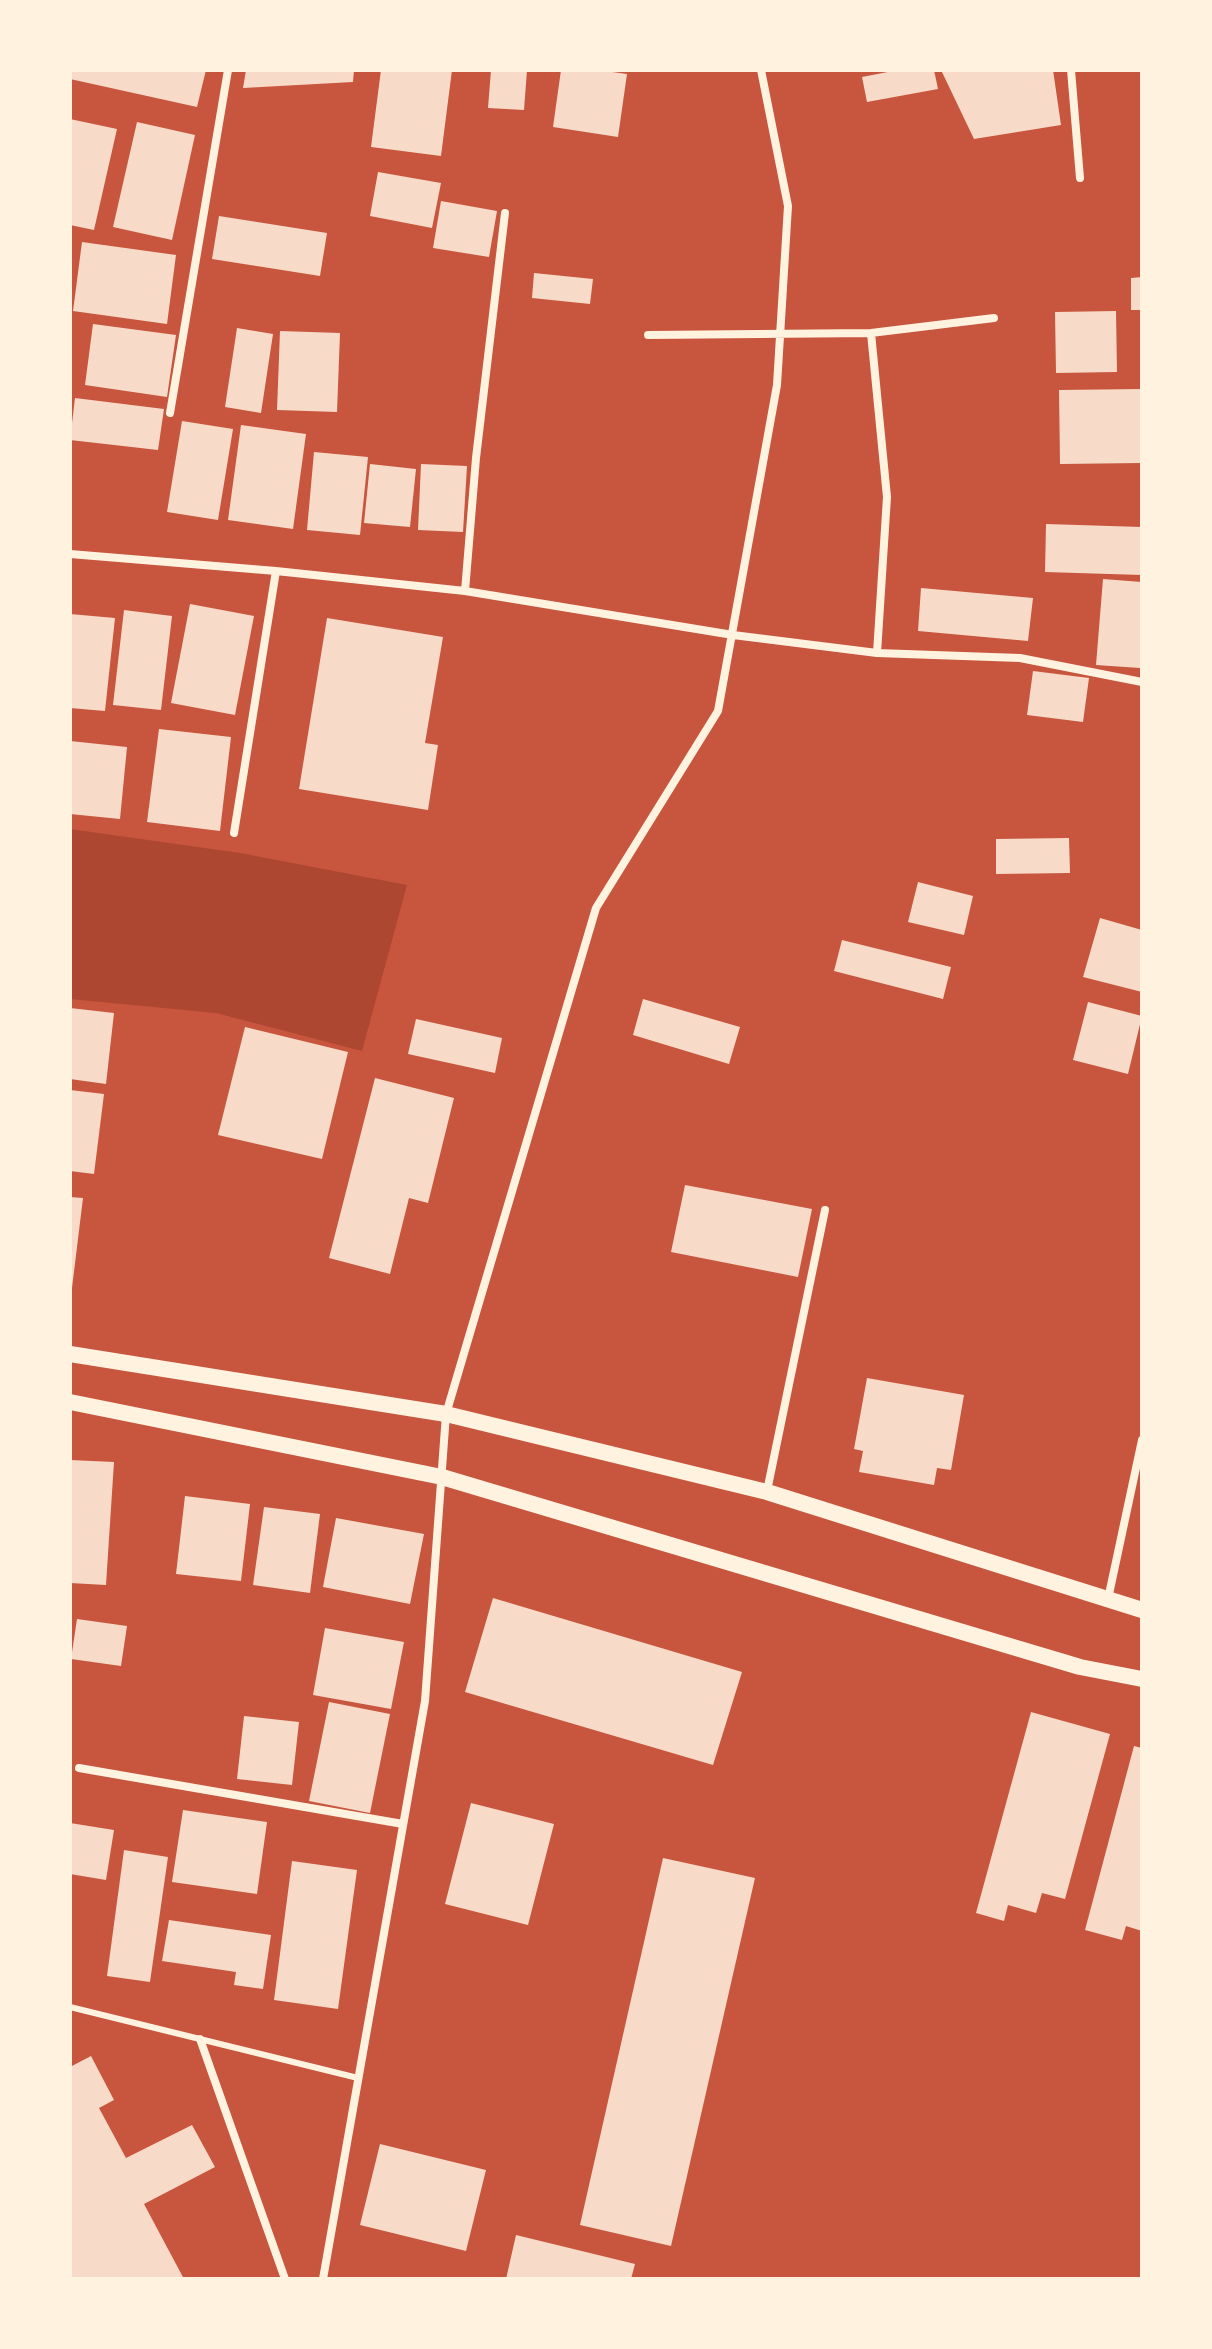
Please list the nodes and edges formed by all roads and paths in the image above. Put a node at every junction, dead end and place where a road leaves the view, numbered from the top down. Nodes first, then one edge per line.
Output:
1 (228, 70) edge
2 (761, 70) edge
3 (1071, 70) edge
4 (1080, 178) dead end
5 (505, 213) dead end
6 (994, 318) dead end
7 (780, 333) junction
8 (871, 333) junction
9 (648, 335) dead end
10 (170, 413) dead end
11 (70, 554) edge
12 (276, 571) junction
13 (465, 591) junction
14 (733, 635) junction
15 (877, 653) junction
16 (1142, 682) edge
17 (234, 833) dead end
18 (825, 1210) dead end
19 (70, 1354) edge
20 (70, 1402) edge
21 (446, 1414) junction
22 (1142, 1440) edge
23 (442, 1477) junction
24 (767, 1492) junction
25 (1108, 1600) junction
26 (1142, 1610) edge
27 (1142, 1679) edge
28 (79, 1768) dead end
29 (403, 1824) junction
30 (70, 2007) edge
31 (200, 2039) junction
32 (358, 2078) junction
33 (285, 2279) edge
34 (323, 2279) edge

1 - 10 street
2 - 7 street
3 - 4 street
5 - 13 street
6 - 8 street
7 - 8 street
7 - 9 street
7 - 14 street
8 - 15 street
11 - 12 street
12 - 13 street
12 - 17 street
13 - 14 street
14 - 15 street
14 - 21 street
15 - 16 street
18 - 24 street
19 - 21 main road
20 - 23 main road
21 - 23 street
21 - 24 main road
22 - 25 street
23 - 27 main road
23 - 29 street
24 - 25 main road
25 - 26 main road
28 - 29 street
29 - 32 street
30 - 31 lane
31 - 32 lane
31 - 33 street
32 - 34 street

